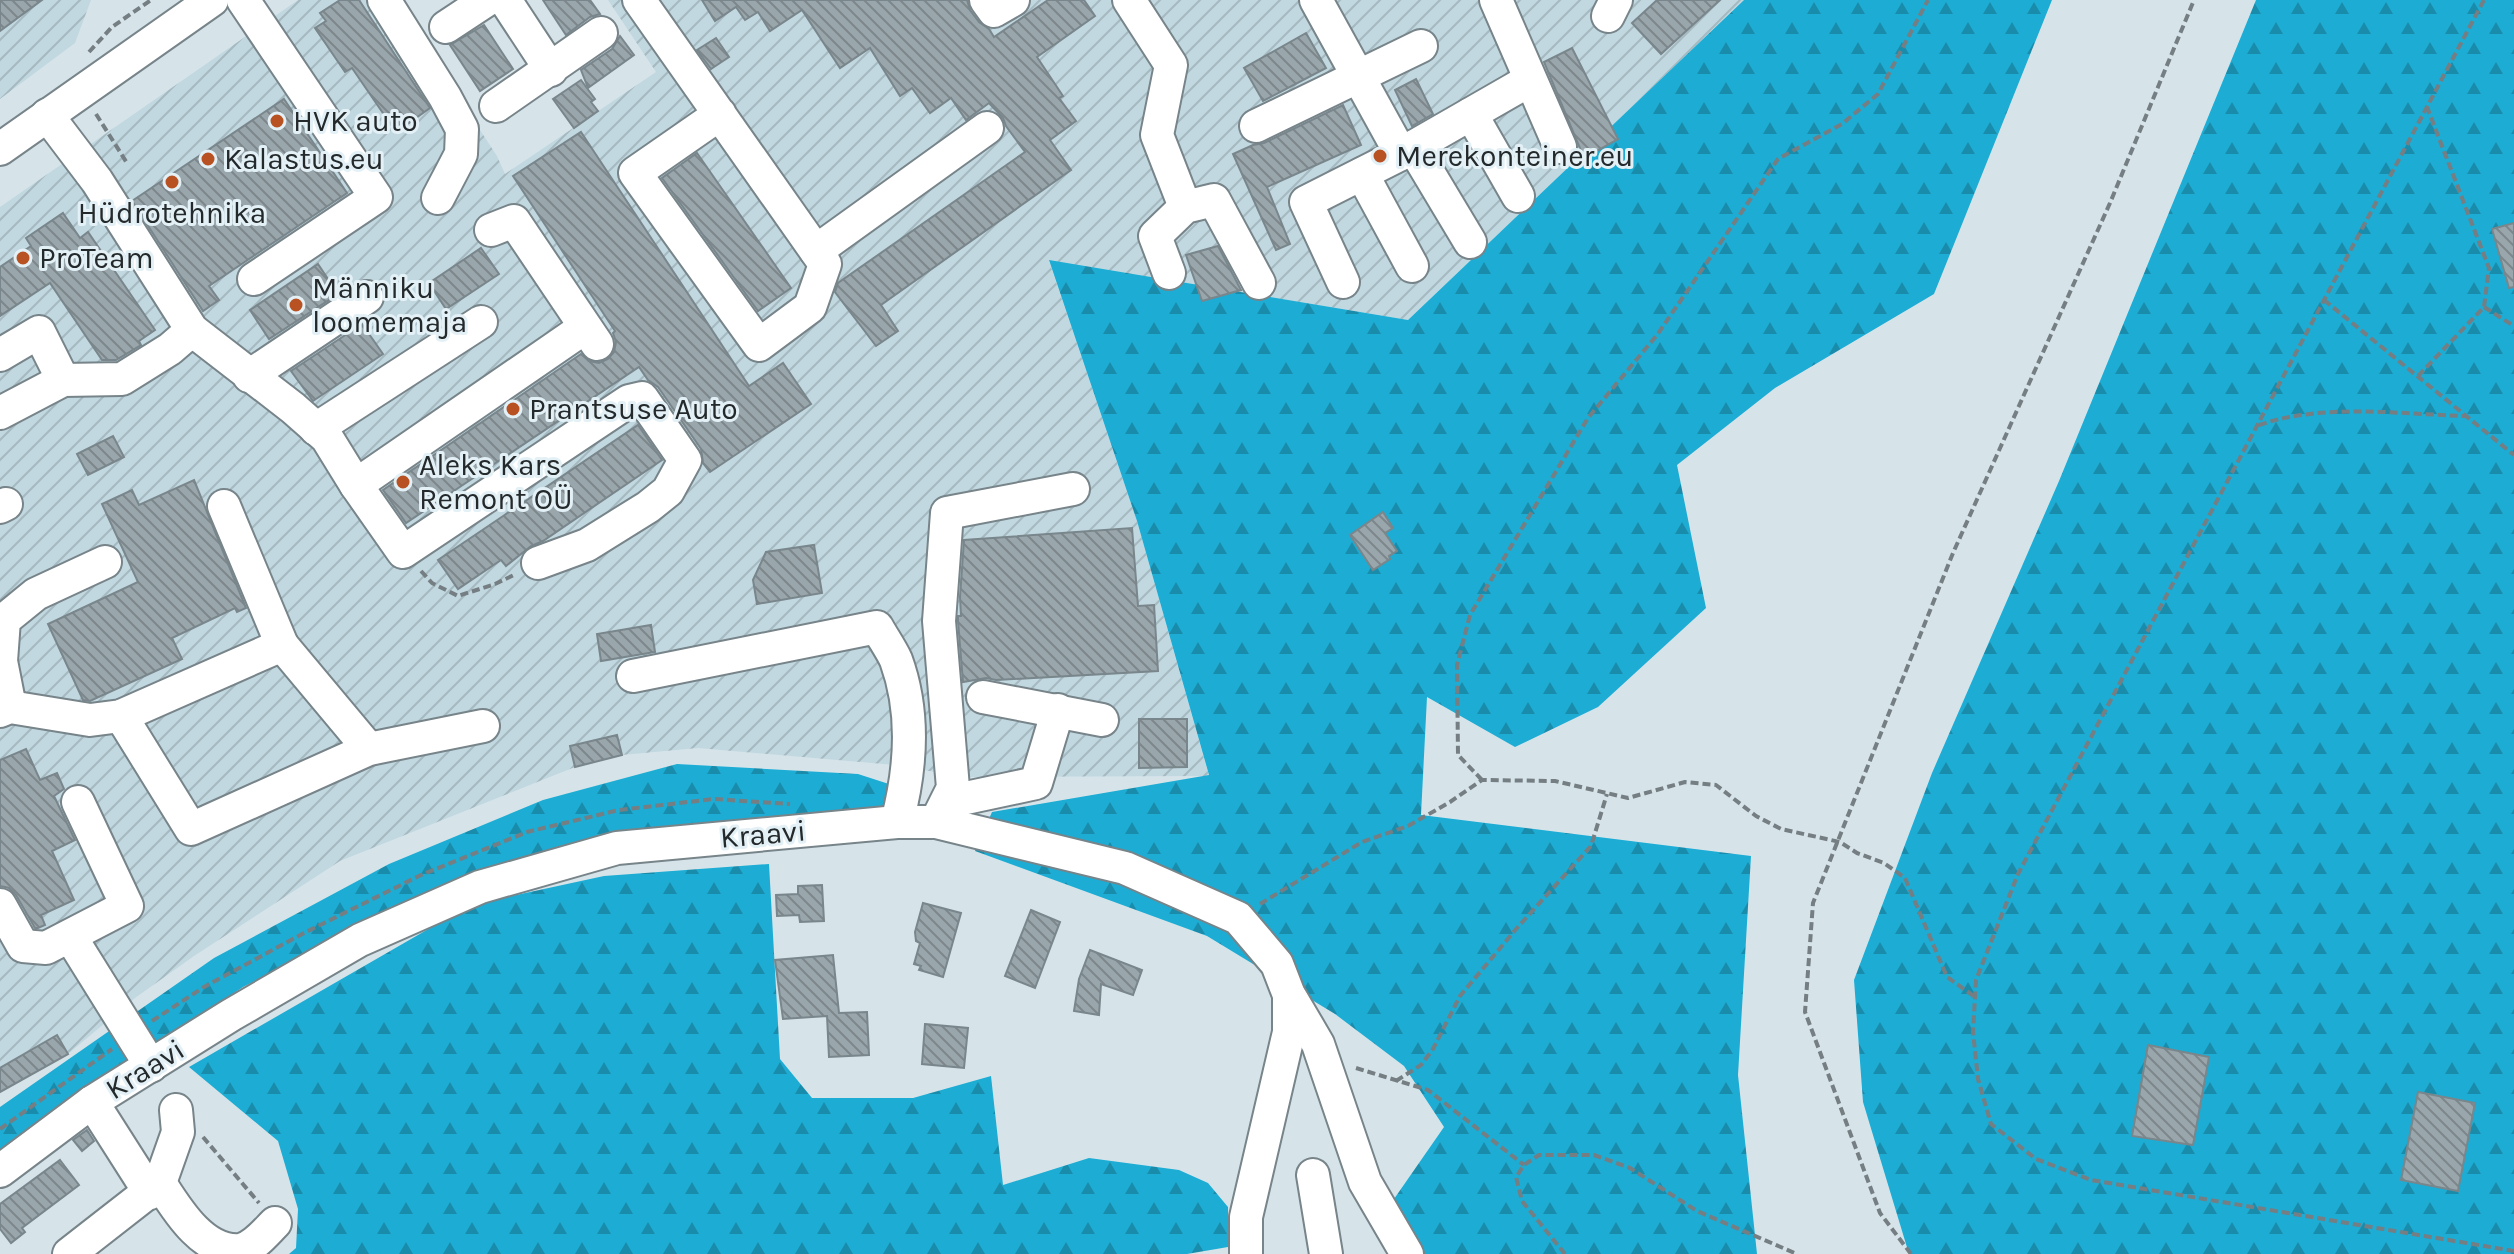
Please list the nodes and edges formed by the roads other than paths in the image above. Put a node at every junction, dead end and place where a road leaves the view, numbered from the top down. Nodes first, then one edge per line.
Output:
1 (212, 0) edge
2 (243, 0) edge
3 (384, 0) edge
4 (487, 0) edge
5 (505, 0) edge
6 (639, 0) edge
7 (986, 0) edge
8 (1013, 0) edge
9 (1129, 0) edge
10 (1316, 0) edge
11 (1496, 0) edge
12 (446, 27) dead end
13 (601, 33) dead end
14 (1421, 46) dead end
15 (551, 70) junction
16 (1358, 78) junction
17 (1530, 80) junction
18 (496, 106) dead end
19 (720, 114) junction
20 (1471, 114) junction
21 (47, 115) junction
22 (1256, 126) dead end
23 (987, 128) dead end
24 (1560, 147) dead end
25 (0, 149) edge
26 (1407, 150) junction
27 (1362, 174) junction
28 (1518, 196) dead end
29 (438, 198) dead end
30 (1185, 207) junction
31 (491, 230) dead end
32 (1470, 242) dead end
33 (816, 251) junction
34 (1412, 266) dead end
35 (1169, 273) dead end
36 (254, 279) dead end
37 (1343, 282) dead end
38 (1259, 283) dead end
39 (367, 297) dead end
40 (481, 322) dead end
41 (192, 330) junction
42 (0, 355) edge
43 (249, 376) junction
44 (63, 380) junction
45 (0, 413) edge
46 (316, 429) junction
47 (356, 485) junction
48 (1073, 489) dead end
49 (224, 506) dead end
50 (105, 562) dead end
51 (538, 563) road end
52 (282, 645) junction
53 (0, 661) edge
54 (633, 676) dead end
55 (983, 697) dead end
56 (5, 709) edge
57 (1058, 710) junction
58 (121, 716) junction
59 (1102, 720) dead end
60 (483, 726) dead end
61 (369, 749) junction
62 (78, 802) dead end
63 (942, 812) junction
64 (897, 822) junction
65 (0, 905) edge
66 (70, 936) junction
67 (1289, 995) junction
68 (151, 1066) junction
69 (92, 1102) junction
70 (176, 1110) road end
71 (0, 1171) edge
72 (1313, 1175) dead end
73 (155, 1188) junction
74 (275, 1223) road end
75 (69, 1254) edge
76 (1246, 1254) edge
77 (1326, 1254) edge
78 (1407, 1254) edge

1 - 21 street
2 - 36 street
3 - 29 street
4 - 12 street
5 - 15 street
6 - 19 street
7 - 8 street
9 - 30 street
10 - 16 street
11 - 17 street
13 - 15 street
14 - 16 street
15 - 18 street
16 - 22 street
16 - 26 street
17 - 20 street
17 - 24 street
19 - 33 street
19 - 33 street
20 - 26 street
20 - 28 street
21 - 25 street
21 - 41 street
23 - 33 street
26 - 27 street
26 - 32 street
27 - 34 street
27 - 37 street
30 - 35 street
30 - 38 street
31 - 47 street
39 - 43 street
40 - 46 street
41 - 43 street
41 - 44 street
42 - 44 street
43 - 46 street
44 - 45 street
46 - 47 street
47 - 51 street
48 - 63 street
49 - 52 street
50 - 53 street
52 - 58 street
52 - 61 street
53 - 56 street
54 - 64 street
55 - 57 street
56 - 58 street
57 - 59 street
57 - 63 street
58 - 61 street
60 - 61 street
62 - 66 street
63 - 64 street, Kraavi
63 - 67 street, Kraavi
64 - 68 street, Kraavi
65 - 66 street
66 - 68 street
67 - 76 street, Kraavi
67 - 78 street
68 - 69 street, Kraavi
69 - 71 street, Kraavi
69 - 73 street
70 - 73 street
72 - 77 street
73 - 74 street
73 - 75 street

